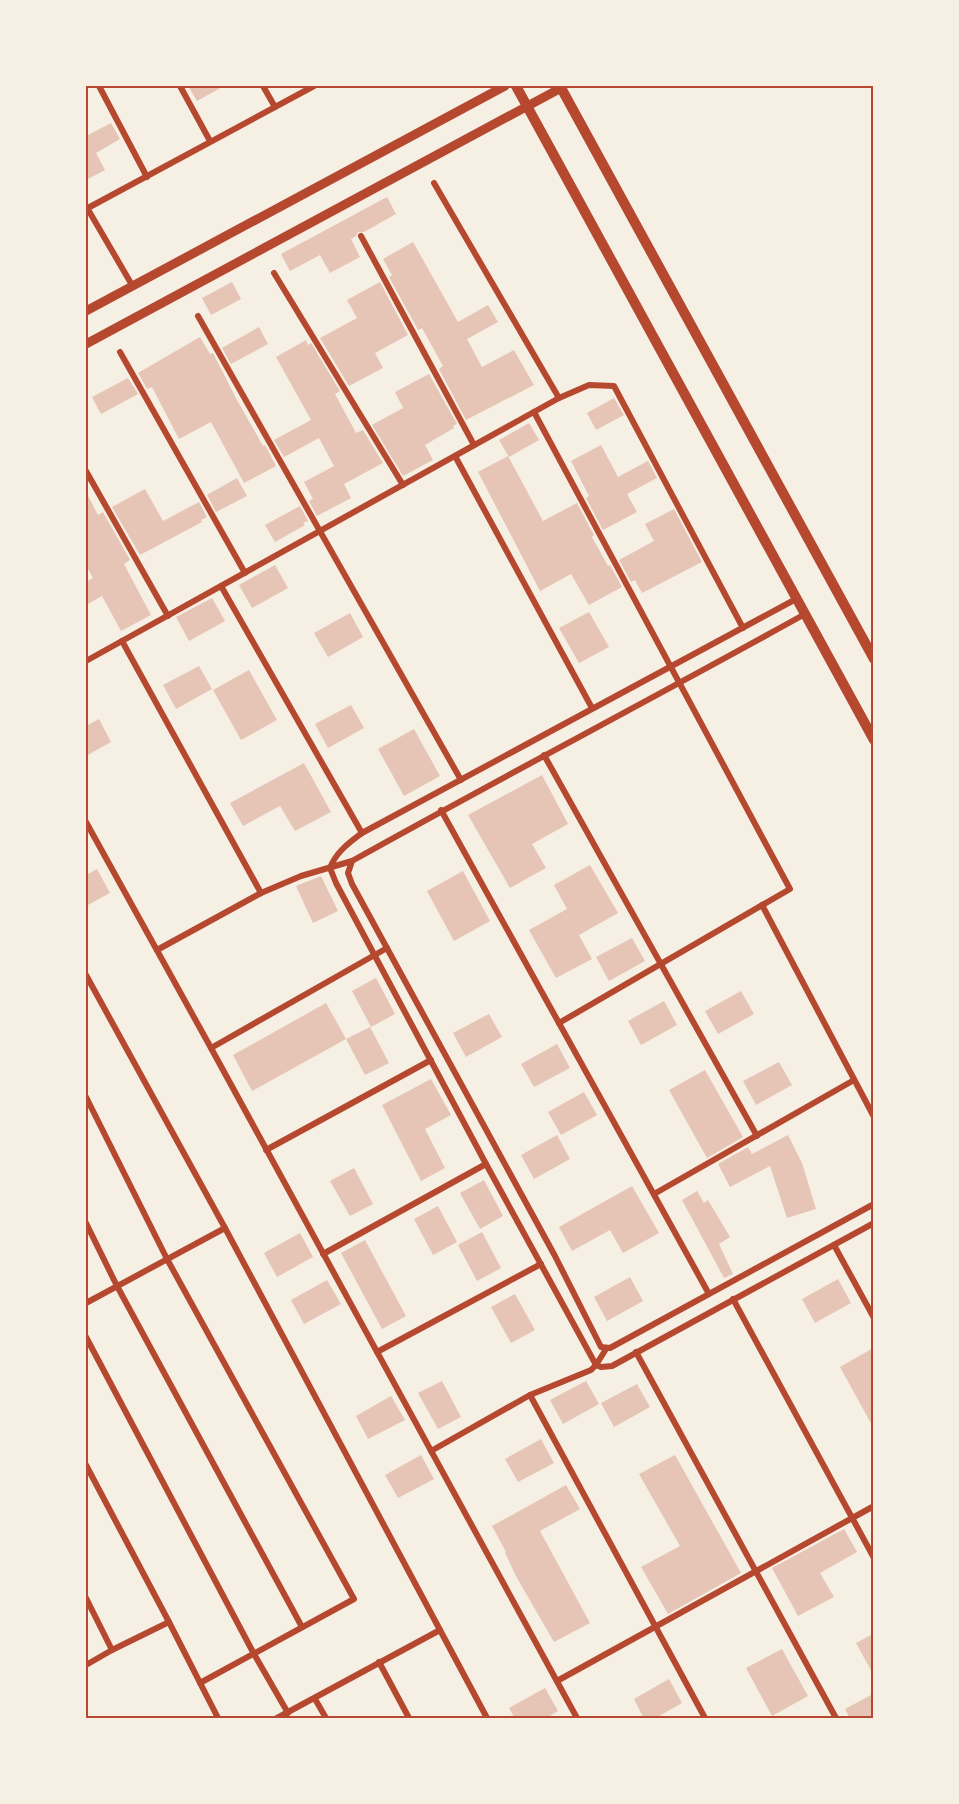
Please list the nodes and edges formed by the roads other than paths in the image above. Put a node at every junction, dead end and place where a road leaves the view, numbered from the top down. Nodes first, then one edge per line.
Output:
1 (99, 86) edge
2 (180, 86) edge
3 (262, 86) edge
4 (314, 86) edge
5 (505, 86) edge
6 (516, 86) edge
7 (560, 87) edge
8 (526, 106) junction
9 (274, 107) junction
10 (210, 141) junction
11 (147, 177) junction
12 (434, 183) dead end
13 (86, 207) edge
14 (361, 236) dead end
15 (274, 273) dead end
16 (132, 285) junction
17 (86, 311) edge
18 (198, 316) dead end
19 (86, 344) edge
20 (120, 352) dead end
21 (559, 398) junction
22 (534, 412) junction
23 (474, 445) junction
24 (455, 456) junction
25 (86, 471) edge
26 (403, 485) junction
27 (321, 531) junction
28 (245, 573) junction
29 (220, 586) junction
30 (796, 598) junction
31 (805, 614) junction
32 (168, 616) junction
33 (743, 628) junction
34 (122, 642) junction
35 (873, 659) edge
36 (86, 661) edge
37 (670, 665) junction
38 (680, 684) junction
39 (592, 708) junction
40 (873, 740) edge
41 (544, 755) junction
42 (461, 780) junction
43 (441, 810) junction
44 (86, 822) edge
45 (362, 833) junction
46 (352, 861) junction
47 (330, 868) junction
48 (261, 893) junction
49 (762, 905) junction
50 (387, 948) junction
51 (157, 950) junction
52 (375, 957) junction
53 (661, 964) junction
54 (86, 975) edge
55 (559, 1023) junction
56 (211, 1048) junction
57 (430, 1060) junction
58 (854, 1080) junction
59 (86, 1097) edge
60 (873, 1117) edge
61 (757, 1136) junction
62 (266, 1150) junction
63 (486, 1164) junction
64 (654, 1194) junction
65 (873, 1204) edge
66 (86, 1223) edge
67 (873, 1223) edge
68 (225, 1228) junction
69 (834, 1245) junction
70 (323, 1254) junction
71 (167, 1259) junction
72 (541, 1264) junction
73 (117, 1286) junction
74 (709, 1294) junction
75 (733, 1299) junction
76 (86, 1303) edge
77 (873, 1318) edge
78 (86, 1337) edge
79 (606, 1349) junction
80 (377, 1352) junction
81 (636, 1352) junction
82 (596, 1365) junction
83 (530, 1395) junction
84 (431, 1451) junction
85 (86, 1465) edge
86 (873, 1506) edge
87 (852, 1518) junction
88 (873, 1558) edge
89 (756, 1571) junction
90 (86, 1598) edge
91 (169, 1622) junction
92 (302, 1627) junction
93 (656, 1627) junction
94 (440, 1630) junction
95 (112, 1650) junction
96 (254, 1654) junction
97 (379, 1662) junction
98 (86, 1665) edge
99 (557, 1681) junction
100 (200, 1683) junction
101 (315, 1699) junction
102 (288, 1713) junction
103 (218, 1719) edge
104 (277, 1719) edge
105 (326, 1719) edge
106 (409, 1719) edge
107 (487, 1719) edge
108 (577, 1719) edge
109 (705, 1719) edge
110 (836, 1719) edge

1 - 11 street
2 - 10 street
3 - 9 street
4 - 9 street
5 - 16 street
6 - 8 main road
7 - 8 street
7 - 35 main road
8 - 19 street
8 - 30 main road
9 - 10 street
10 - 11 street
11 - 13 street
12 - 21 street
13 - 16 street
14 - 23 street
15 - 26 street
16 - 17 street
18 - 27 street
20 - 28 street
21 - 22 street
21 - 33 street
22 - 23 street
22 - 37 street
23 - 24 street
24 - 26 street
24 - 39 street
25 - 32 street
26 - 27 street
27 - 28 street
27 - 42 street
28 - 29 street
29 - 32 street
29 - 45 street
30 - 31 main road
30 - 33 street
31 - 38 street
31 - 40 main road
32 - 34 street
33 - 37 street
34 - 36 street
34 - 48 street
37 - 38 street
37 - 39 street
38 - 41 street
38 - 49 street
39 - 42 street
41 - 43 street
41 - 53 street
42 - 45 street
43 - 46 street
43 - 55 street
44 - 51 street
45 - 47 street
46 - 47 street
46 - 50 street
47 - 48 street
47 - 52 street
48 - 51 street
49 - 53 street
49 - 58 street
50 - 52 street
50 - 79 street
51 - 56 street
52 - 56 street
52 - 57 street
53 - 55 street
53 - 61 street
54 - 68 street
55 - 64 street
56 - 62 street
57 - 62 street
57 - 63 street
58 - 60 street
58 - 61 street
59 - 71 street
61 - 64 street
62 - 70 street
63 - 70 street
63 - 72 street
64 - 74 street
65 - 74 street
66 - 73 street
67 - 69 street
68 - 71 street
68 - 94 street
69 - 75 street
69 - 77 street
70 - 80 street
71 - 73 street
71 - 92 street
72 - 80 street
72 - 82 street
73 - 76 street
73 - 92 street
74 - 79 street
75 - 81 street
75 - 87 street
78 - 96 street
79 - 82 street
80 - 84 street
81 - 82 street
81 - 89 street
82 - 83 street
83 - 84 street
83 - 93 street
84 - 99 street
85 - 91 street
86 - 87 street
87 - 88 street
87 - 89 street
89 - 93 street
89 - 110 street
90 - 95 street
91 - 95 street
91 - 100 street
92 - 96 street
93 - 99 street
93 - 109 street
94 - 97 street
94 - 107 street
95 - 98 street
96 - 100 street
96 - 102 street
97 - 101 street
97 - 106 street
99 - 108 street
100 - 103 street
101 - 102 street
101 - 105 street
102 - 104 street

